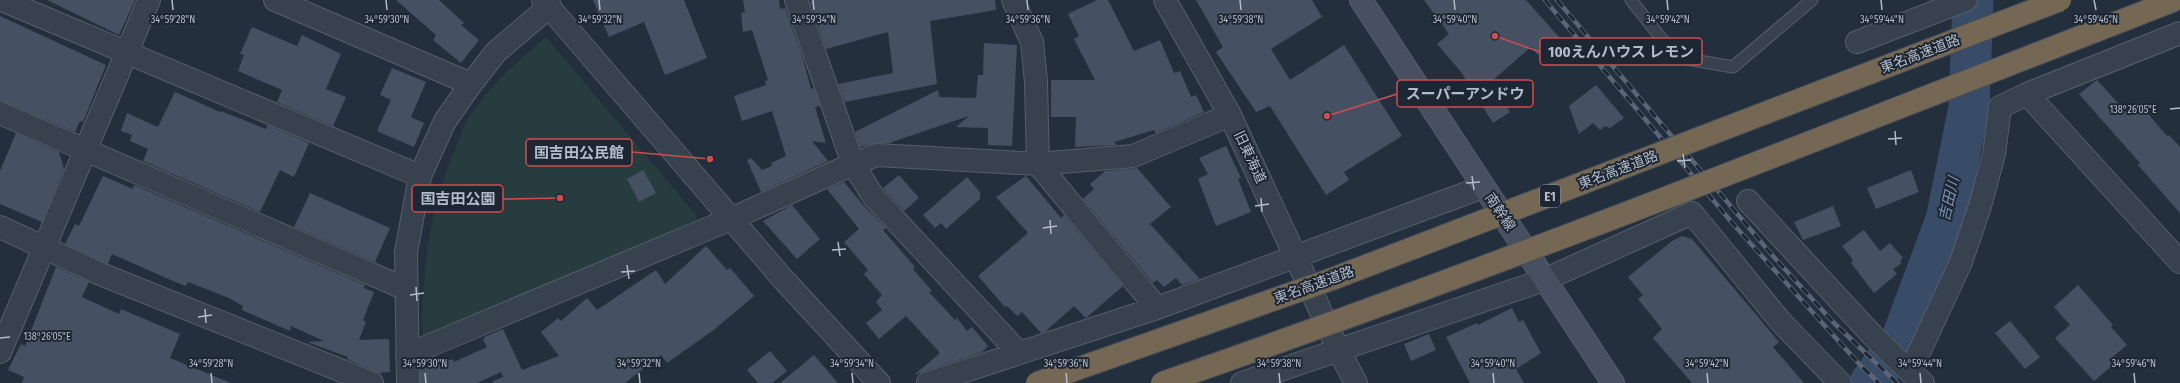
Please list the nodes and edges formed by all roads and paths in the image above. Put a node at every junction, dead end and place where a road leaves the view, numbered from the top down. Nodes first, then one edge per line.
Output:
1 (2, 0) edge
2 (149, 0) edge
3 (276, 0) edge
4 (796, 0) edge
5 (1013, 0) edge
6 (1165, 0) edge
7 (1361, 0) edge
8 (1631, 0) edge
9 (1812, 0) edge
10 (1966, 0) edge
11 (2060, 0) edge
12 (2175, 0) edge
13 (552, 2) edge
14 (2180, 33) edge
15 (1857, 42) dead end
16 (127, 52) junction
17 (471, 84) junction
18 (2027, 94) junction
19 (0, 113) edge
20 (1230, 115) junction
21 (85, 150) junction
22 (852, 164) junction
23 (1038, 164) junction
24 (420, 176) junction
25 (1483, 187) junction
26 (1748, 201) dead end
27 (731, 219) junction
28 (0, 227) edge
29 (44, 246) junction
30 (1295, 255) junction
31 (2180, 262) edge
32 (1544, 280) junction
33 (406, 288) junction
34 (1157, 308) junction
35 (1338, 351) junction
36 (0, 352) edge
37 (1019, 353) junction
38 (407, 355) junction
39 (1917, 378) edge
40 (372, 383) edge
41 (408, 383) edge
42 (879, 383) edge
43 (928, 383) edge
44 (1037, 383) edge
45 (1162, 383) edge
46 (1242, 383) edge
47 (1356, 383) edge
48 (1613, 383) edge
49 (1840, 383) edge

1 - 16 street
2 - 16 street
3 - 17 street
4 - 22 street
5 - 23 street
6 - 20 street, 旧東海道
7 - 25 main road, 南幹線
8 - 9 lane
10 - 15 street
11 - 44 highway, 東名高速道路 / E1, bridge
12 - 45 highway, bridge
13 - 17 street
13 - 27 street
14 - 18 street
16 - 21 street
16 - 24 street
17 - 24 street
18 - 31 street
18 - 39 street
19 - 21 street
20 - 23 street
20 - 30 street, 旧東海道
21 - 29 street
21 - 33 street
22 - 23 street
22 - 27 street
22 - 37 street
23 - 34 street
24 - 33 street
25 - 30 street
25 - 32 main road, 南幹線
26 - 39 street
27 - 38 street
27 - 42 street
28 - 29 street
29 - 36 street
29 - 40 street
30 - 34 street
30 - 35 street, 旧東海道
32 - 35 street
32 - 48 main road, 南幹線
32 - 49 street
33 - 38 street
34 - 37 street
35 - 46 street
35 - 47 street, 旧東海道
37 - 43 street
38 - 41 street

